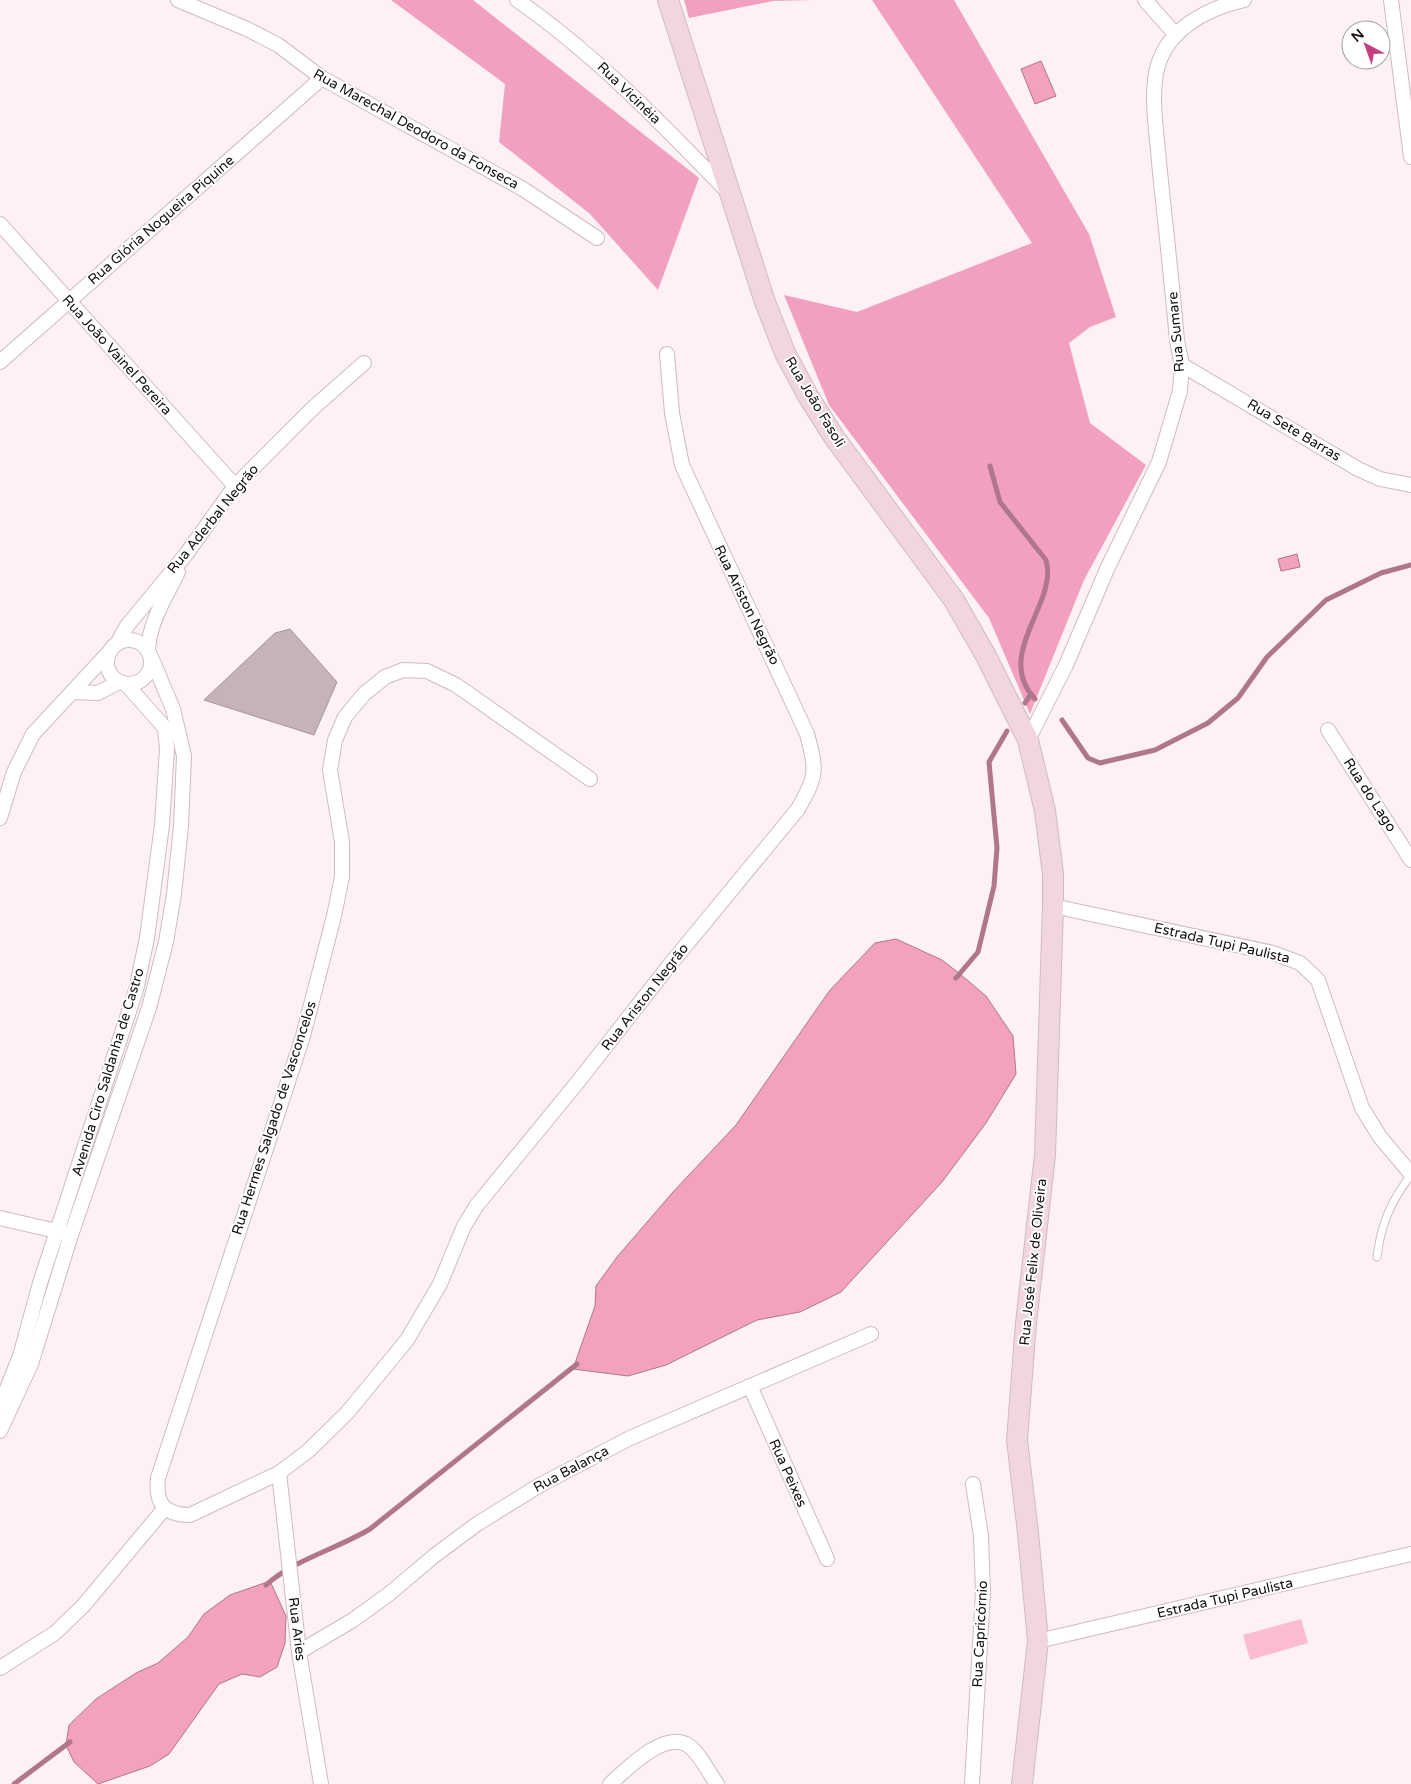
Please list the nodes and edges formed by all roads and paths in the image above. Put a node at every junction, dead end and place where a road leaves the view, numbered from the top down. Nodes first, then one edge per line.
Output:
1 (178, 0) edge
2 (517, 0) edge
3 (668, 0) edge
4 (1144, 0) edge
5 (1244, 0) edge
6 (1391, 0) edge
7 (1176, 35) junction
8 (322, 78) junction
9 (1411, 157) edge
10 (731, 195) junction
11 (0, 224) edge
12 (597, 238) dead end
13 (68, 301) junction
14 (667, 354) dead end
15 (0, 362) edge
16 (364, 363) dead end
17 (1182, 365) junction
18 (1411, 485) edge
19 (235, 486) junction
20 (187, 553) junction
21 (114, 647) junction
22 (149, 654) junction
23 (122, 683) junction
24 (72, 692) junction
25 (1328, 730) dead end
26 (1028, 740) junction
27 (590, 779) dead end
28 (0, 818) edge
29 (162, 825) junction
30 (182, 826) junction
31 (1411, 860) edge
32 (1053, 906) junction
33 (1411, 1175) edge
34 (0, 1218) edge
35 (57, 1231) junction
36 (71, 1235) junction
37 (1377, 1257) dead end
38 (870, 1334) dead end
39 (750, 1386) junction
40 (0, 1406) edge
41 (0, 1431) edge
42 (279, 1473) junction
43 (973, 1484) dead end
44 (165, 1508) junction
45 (1411, 1554) edge
46 (826, 1560) dead end
47 (1038, 1641) junction
48 (299, 1652) junction
49 (0, 1668) edge
50 (322, 1784) edge
51 (610, 1784) edge
52 (716, 1784) edge
53 (972, 1784) edge
54 (1022, 1784) edge

1 - 8 street, Rua Marechal Deodoro da Fonseca
2 - 10 street, Rua Vicinéia
3 - 10 main road, Rua João Fasoli
4 - 7 street
5 - 7 street, Rua Sumare
6 - 9 street
7 - 17 street, Rua Sumare
8 - 12 street, Rua Marechal Deodoro da Fonseca
8 - 13 street, Rua Glória Nogueira Piquine
10 - 26 main road, Rua João Fasoli
11 - 13 street, Rua João Vainel Pereira
13 - 15 street, Rua Glória Nogueira Piquine
13 - 19 street, Rua João Vainel Pereira
14 - 42 street, Rua Ariston Negrão
16 - 19 street, Rua Aderbal Negrão
17 - 18 street, Rua Sete Barras
17 - 26 street, Rua Sumare
19 - 20 street, Rua Aderbal Negrão
20 - 21 street, Rua Aderbal Negrão
20 - 22 street
21 - 22 street
21 - 23 street
21 - 24 street, Rua Aderbal Negrão
22 - 23 street
22 - 30 street, Avenida Ciro Saldanha de Castro
23 - 24 street
23 - 29 street, Avenida Ciro Saldanha de Castro
24 - 28 street, Rua Aderbal Negrão
25 - 31 street, Rua do Lago
26 - 32 main road, Rua José Felix de Oliveira
27 - 44 street, Rua Hermes Salgado de Vasconcelos
29 - 30 street
29 - 35 street, Avenida Ciro Saldanha de Castro
30 - 36 street, Avenida Ciro Saldanha de Castro
32 - 33 street, Estrada Tupi Paulista
32 - 47 main road, Rua José Felix de Oliveira
33 - 37 lane
34 - 35 street
35 - 36 street
35 - 40 street, Avenida Ciro Saldanha de Castro
36 - 41 street, Avenida Ciro Saldanha de Castro
38 - 39 street, Rua Balança
39 - 46 street, Rua Peixes
39 - 48 street, Rua Balança
42 - 44 street, Rua Ariston Negrão
42 - 48 street, Rua Aries
43 - 53 street, Rua Capricórnio
44 - 49 street
45 - 47 street, Estrada Tupi Paulista
47 - 54 main road, Rua José Felix de Oliveira
48 - 50 street, Rua Aries
51 - 52 street

